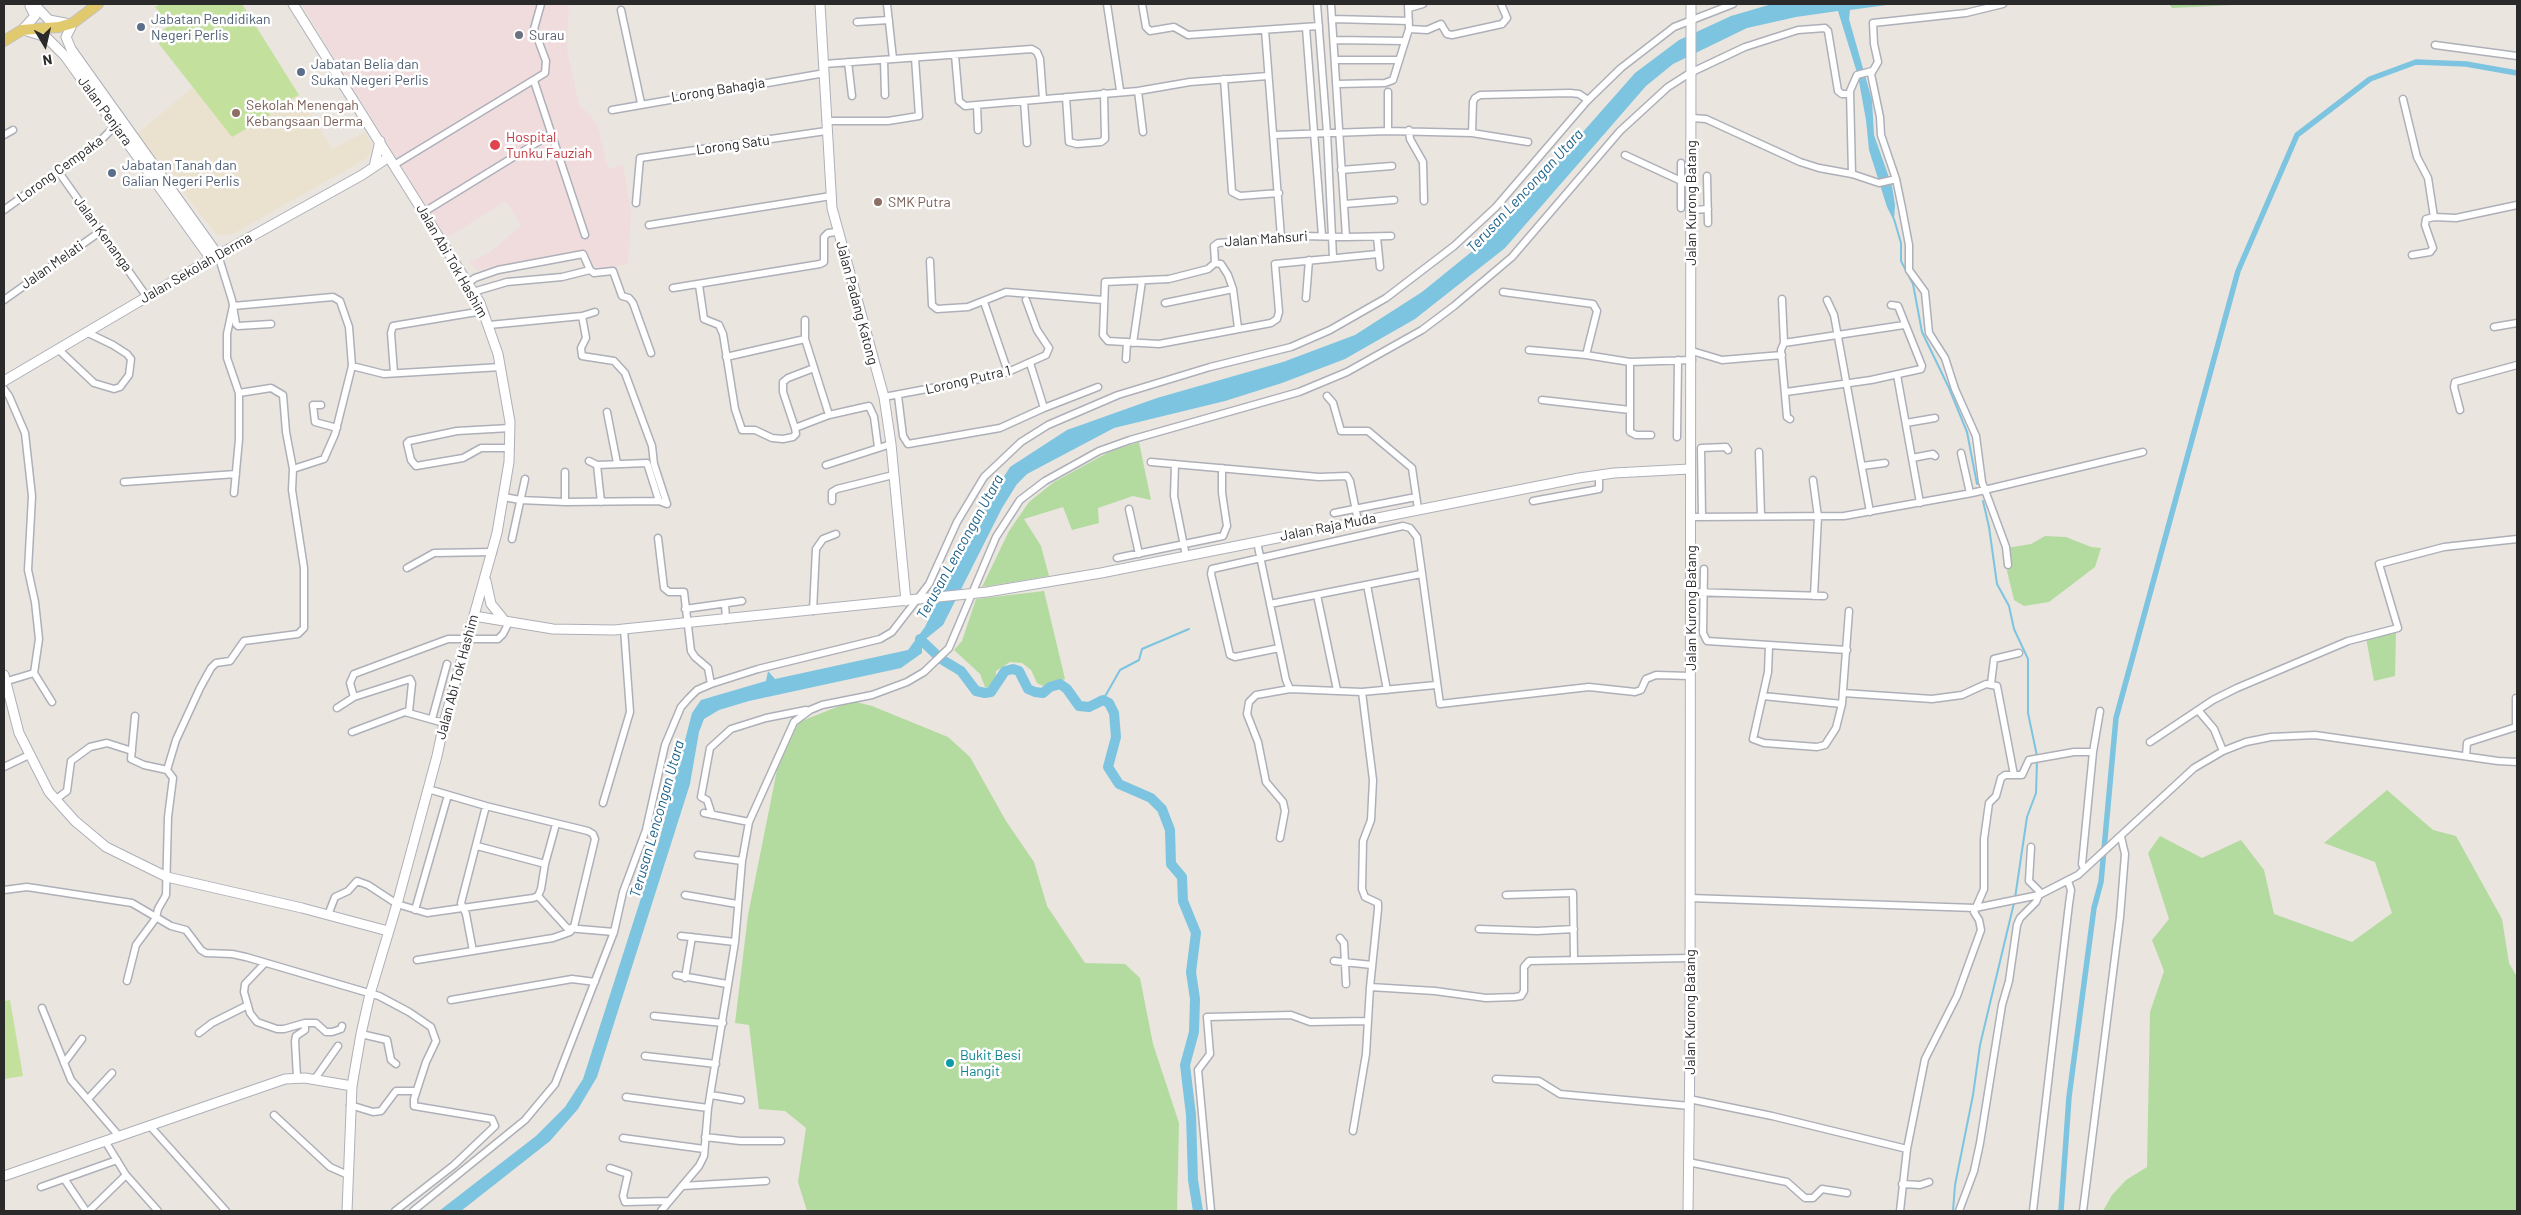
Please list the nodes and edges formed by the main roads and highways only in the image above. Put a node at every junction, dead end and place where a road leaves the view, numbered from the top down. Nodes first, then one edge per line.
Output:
1 (98, 4) edge
2 (4, 41) edge

1 - 2 main road

